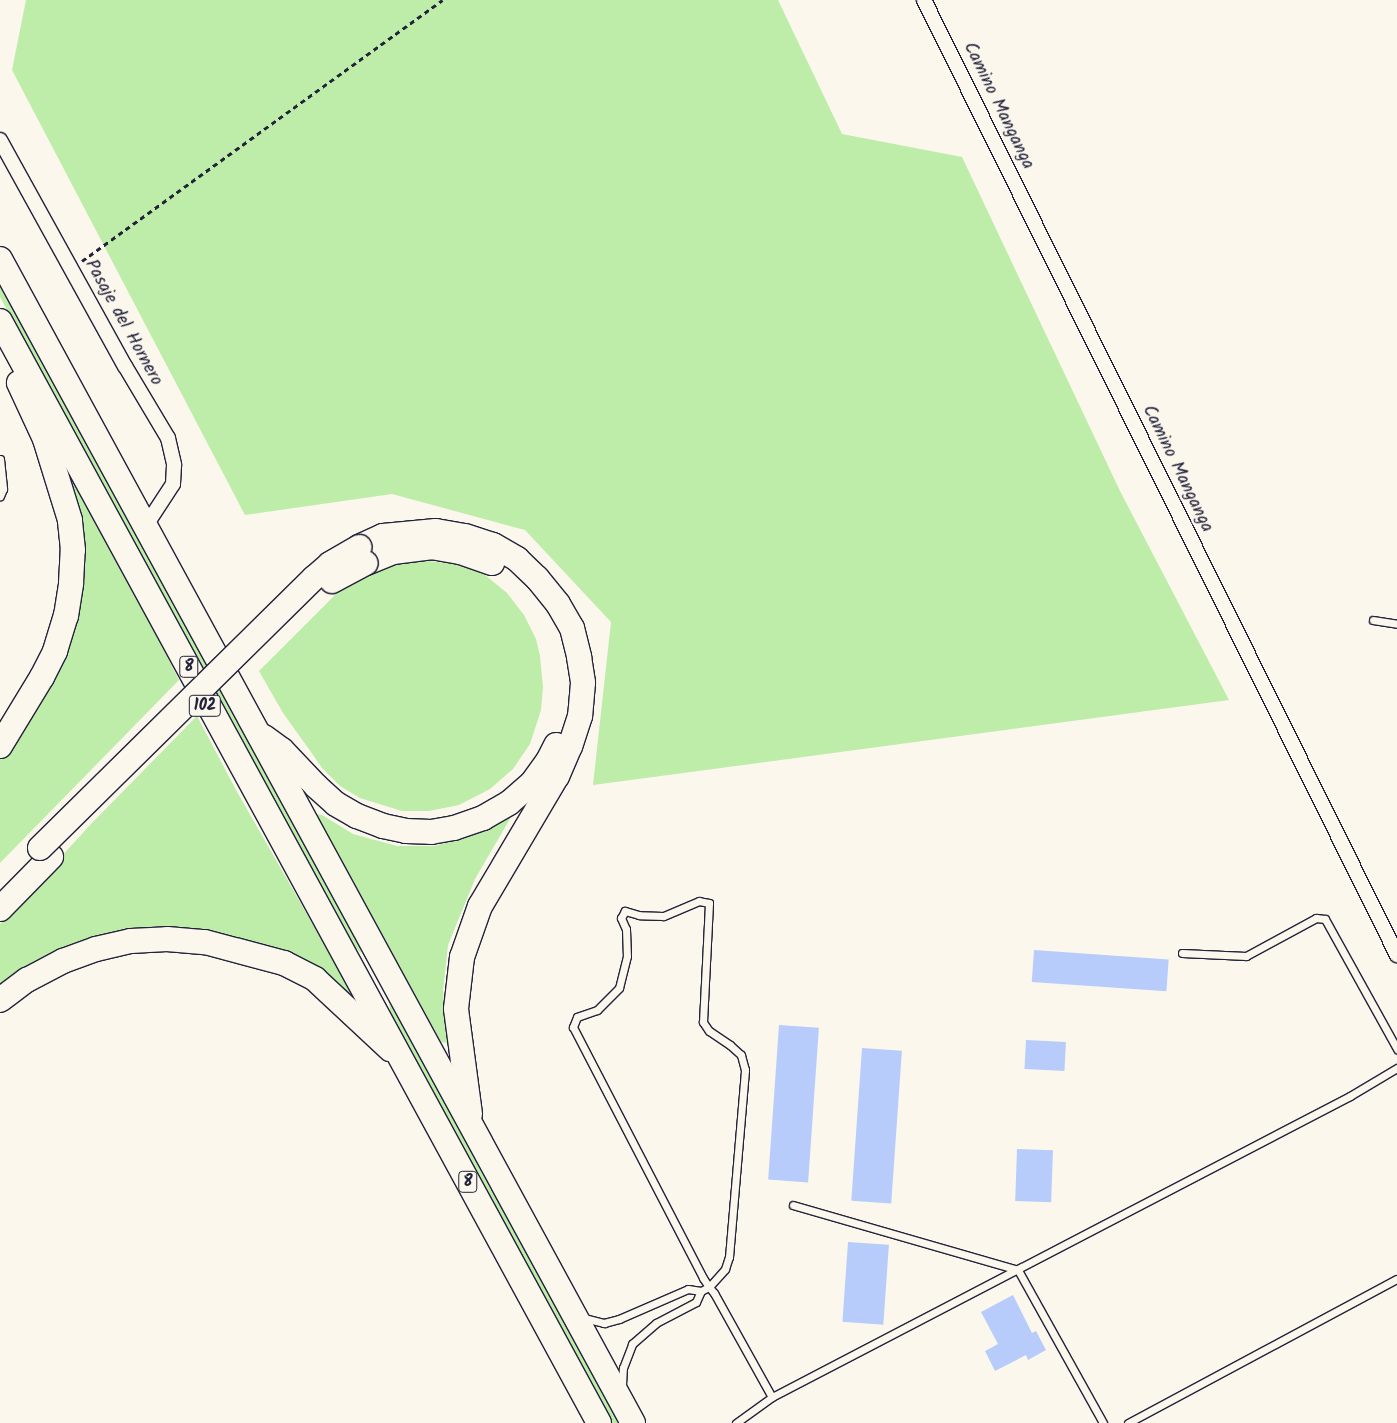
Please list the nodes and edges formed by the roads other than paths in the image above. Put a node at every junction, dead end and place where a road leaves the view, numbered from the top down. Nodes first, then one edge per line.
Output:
1 (924, 0) edge
2 (0, 140) edge
3 (0, 258) edge
4 (0, 321) edge
5 (20, 356) junction
6 (0, 458) edge
7 (0, 496) edge
8 (145, 527) junction
9 (362, 555) junction
10 (1373, 620) dead end
11 (1397, 624) edge
12 (256, 731) junction
13 (0, 746) edge
14 (45, 853) junction
15 (0, 889) edge
16 (0, 909) edge
17 (1182, 952) dead end
18 (1397, 955) edge
19 (371, 970) junction
20 (0, 1000) edge
21 (1397, 1049) edge
22 (401, 1059) junction
23 (1397, 1068) edge
24 (473, 1133) junction
25 (793, 1206) dead end
26 (1018, 1270) junction
27 (1397, 1279) edge
28 (709, 1286) junction
29 (701, 1291) junction
30 (573, 1314) junction
31 (772, 1398) junction
32 (621, 1401) junction
33 (599, 1423) edge
34 (633, 1423) edge
35 (736, 1423) edge
36 (1103, 1423) edge
37 (1128, 1423) edge

1 - 18 street, Camino Manganga
2 - 8 street, Pasaje del Hornero
3 - 8 highway, 8
4 - 5 highway, 8
5 - 13 highway
5 - 19 highway, 8
6 - 7 lane
8 - 12 highway, 8
9 - 12 highway
9 - 14 highway, 102, bridge
9 - 24 highway
10 - 11 lane
12 - 19 highway, 8
14 - 15 highway, 102
14 - 16 highway, 102
17 - 21 lane
19 - 22 highway, 8
19 - 24 highway, 8
20 - 22 highway
22 - 33 highway, 8
23 - 26 lane
24 - 30 highway, 8
25 - 26 lane
26 - 31 lane
26 - 36 lane
27 - 37 lane
28 - 28 lane
28 - 29 lane
28 - 31 lane
29 - 30 lane
29 - 32 lane
30 - 32 highway, 8
31 - 35 lane
32 - 34 highway, 8

